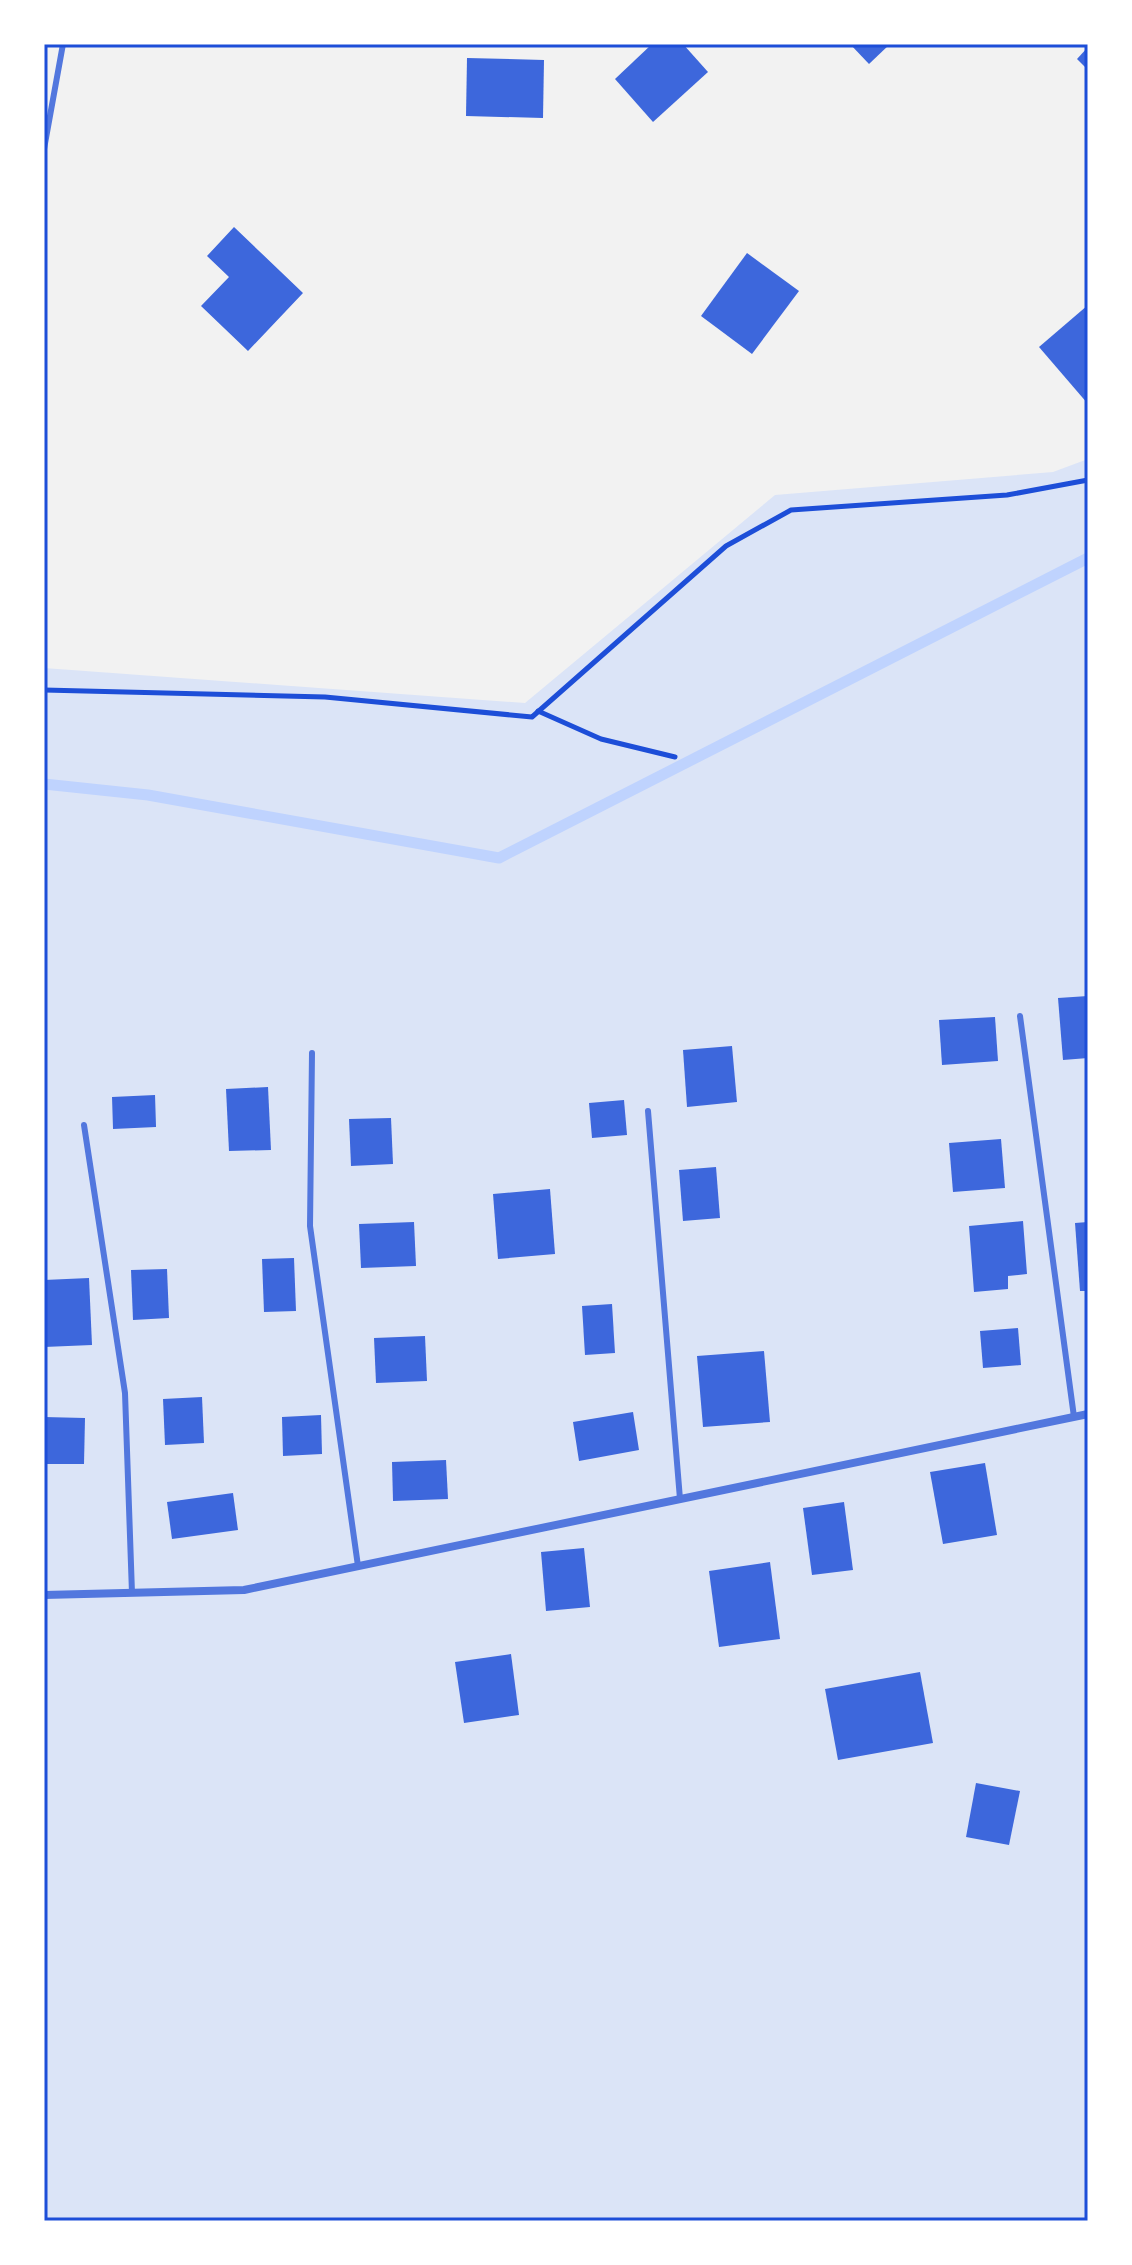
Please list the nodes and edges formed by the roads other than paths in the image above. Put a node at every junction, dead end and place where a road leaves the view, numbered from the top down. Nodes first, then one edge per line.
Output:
1 (63, 44) edge
2 (44, 149) edge
3 (1020, 1016) dead end
4 (312, 1053) dead end
5 (648, 1111) dead end
6 (84, 1125) dead end
7 (1088, 1414) edge
8 (1074, 1417) junction
9 (680, 1499) junction
10 (358, 1566) junction
11 (132, 1593) junction
12 (44, 1595) edge

1 - 2 lane
3 - 8 lane
4 - 10 lane
5 - 9 lane
6 - 11 lane
7 - 8 street
8 - 9 street
9 - 10 street
10 - 11 street
11 - 12 street

